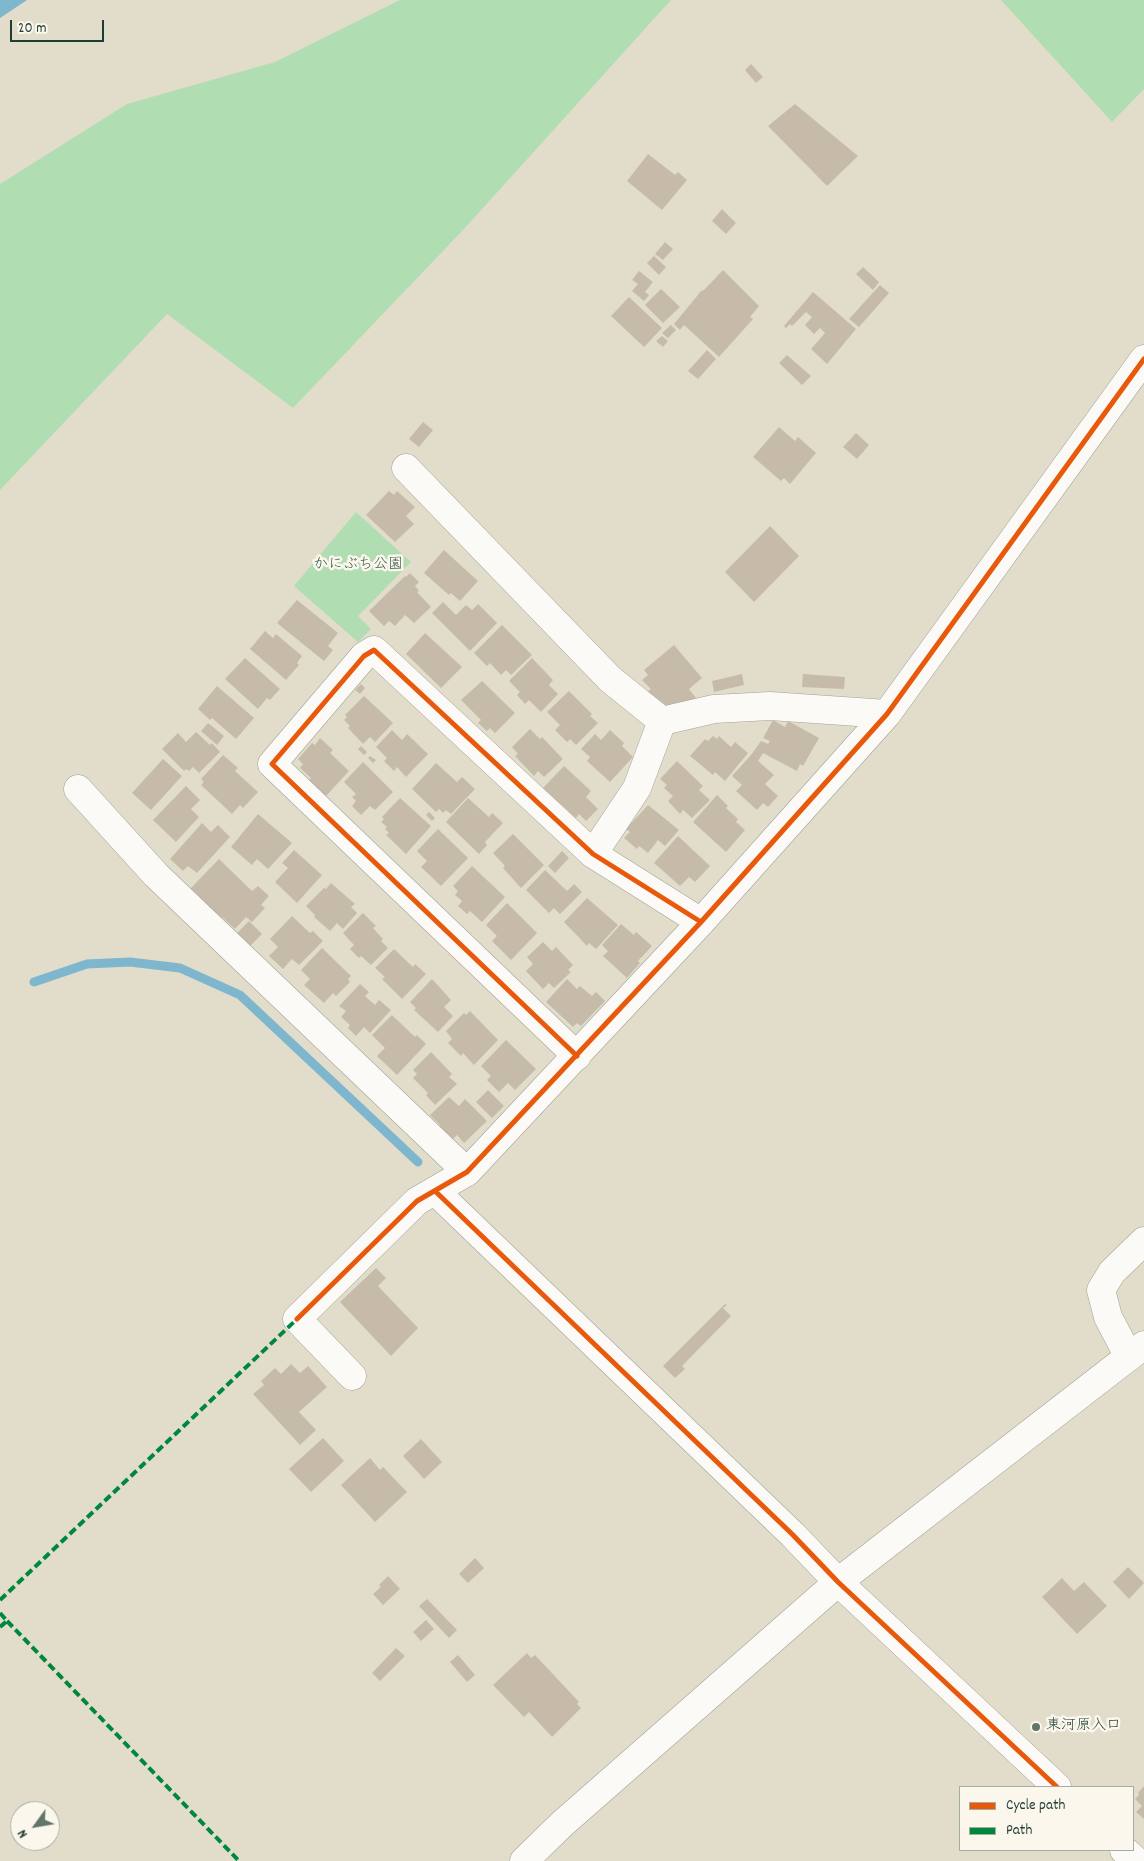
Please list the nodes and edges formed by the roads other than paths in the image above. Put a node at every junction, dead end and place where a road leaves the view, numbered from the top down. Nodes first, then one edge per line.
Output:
1 (1140, 375) edge
2 (406, 468) dead end
3 (887, 714) junction
4 (662, 721) junction
5 (78, 789) dead end
6 (593, 854) junction
7 (702, 922) junction
8 (577, 1056) junction
9 (467, 1172) junction
10 (434, 1192) junction
11 (1144, 1241) edge
12 (1136, 1351) edge
13 (352, 1376) dead end
14 (838, 1582) junction
15 (1057, 1786) edge
16 (1125, 1851) edge
17 (524, 1861) edge
18 (1136, 1861) edge

1 - 3 street
2 - 4 street
3 - 4 street
3 - 7 street
4 - 6 street
5 - 9 street
6 - 7 street
6 - 8 street
7 - 8 street
8 - 9 street
9 - 10 street
10 - 13 street
10 - 14 street
11 - 12 street
12 - 14 street
14 - 15 street
14 - 17 street
16 - 18 street

